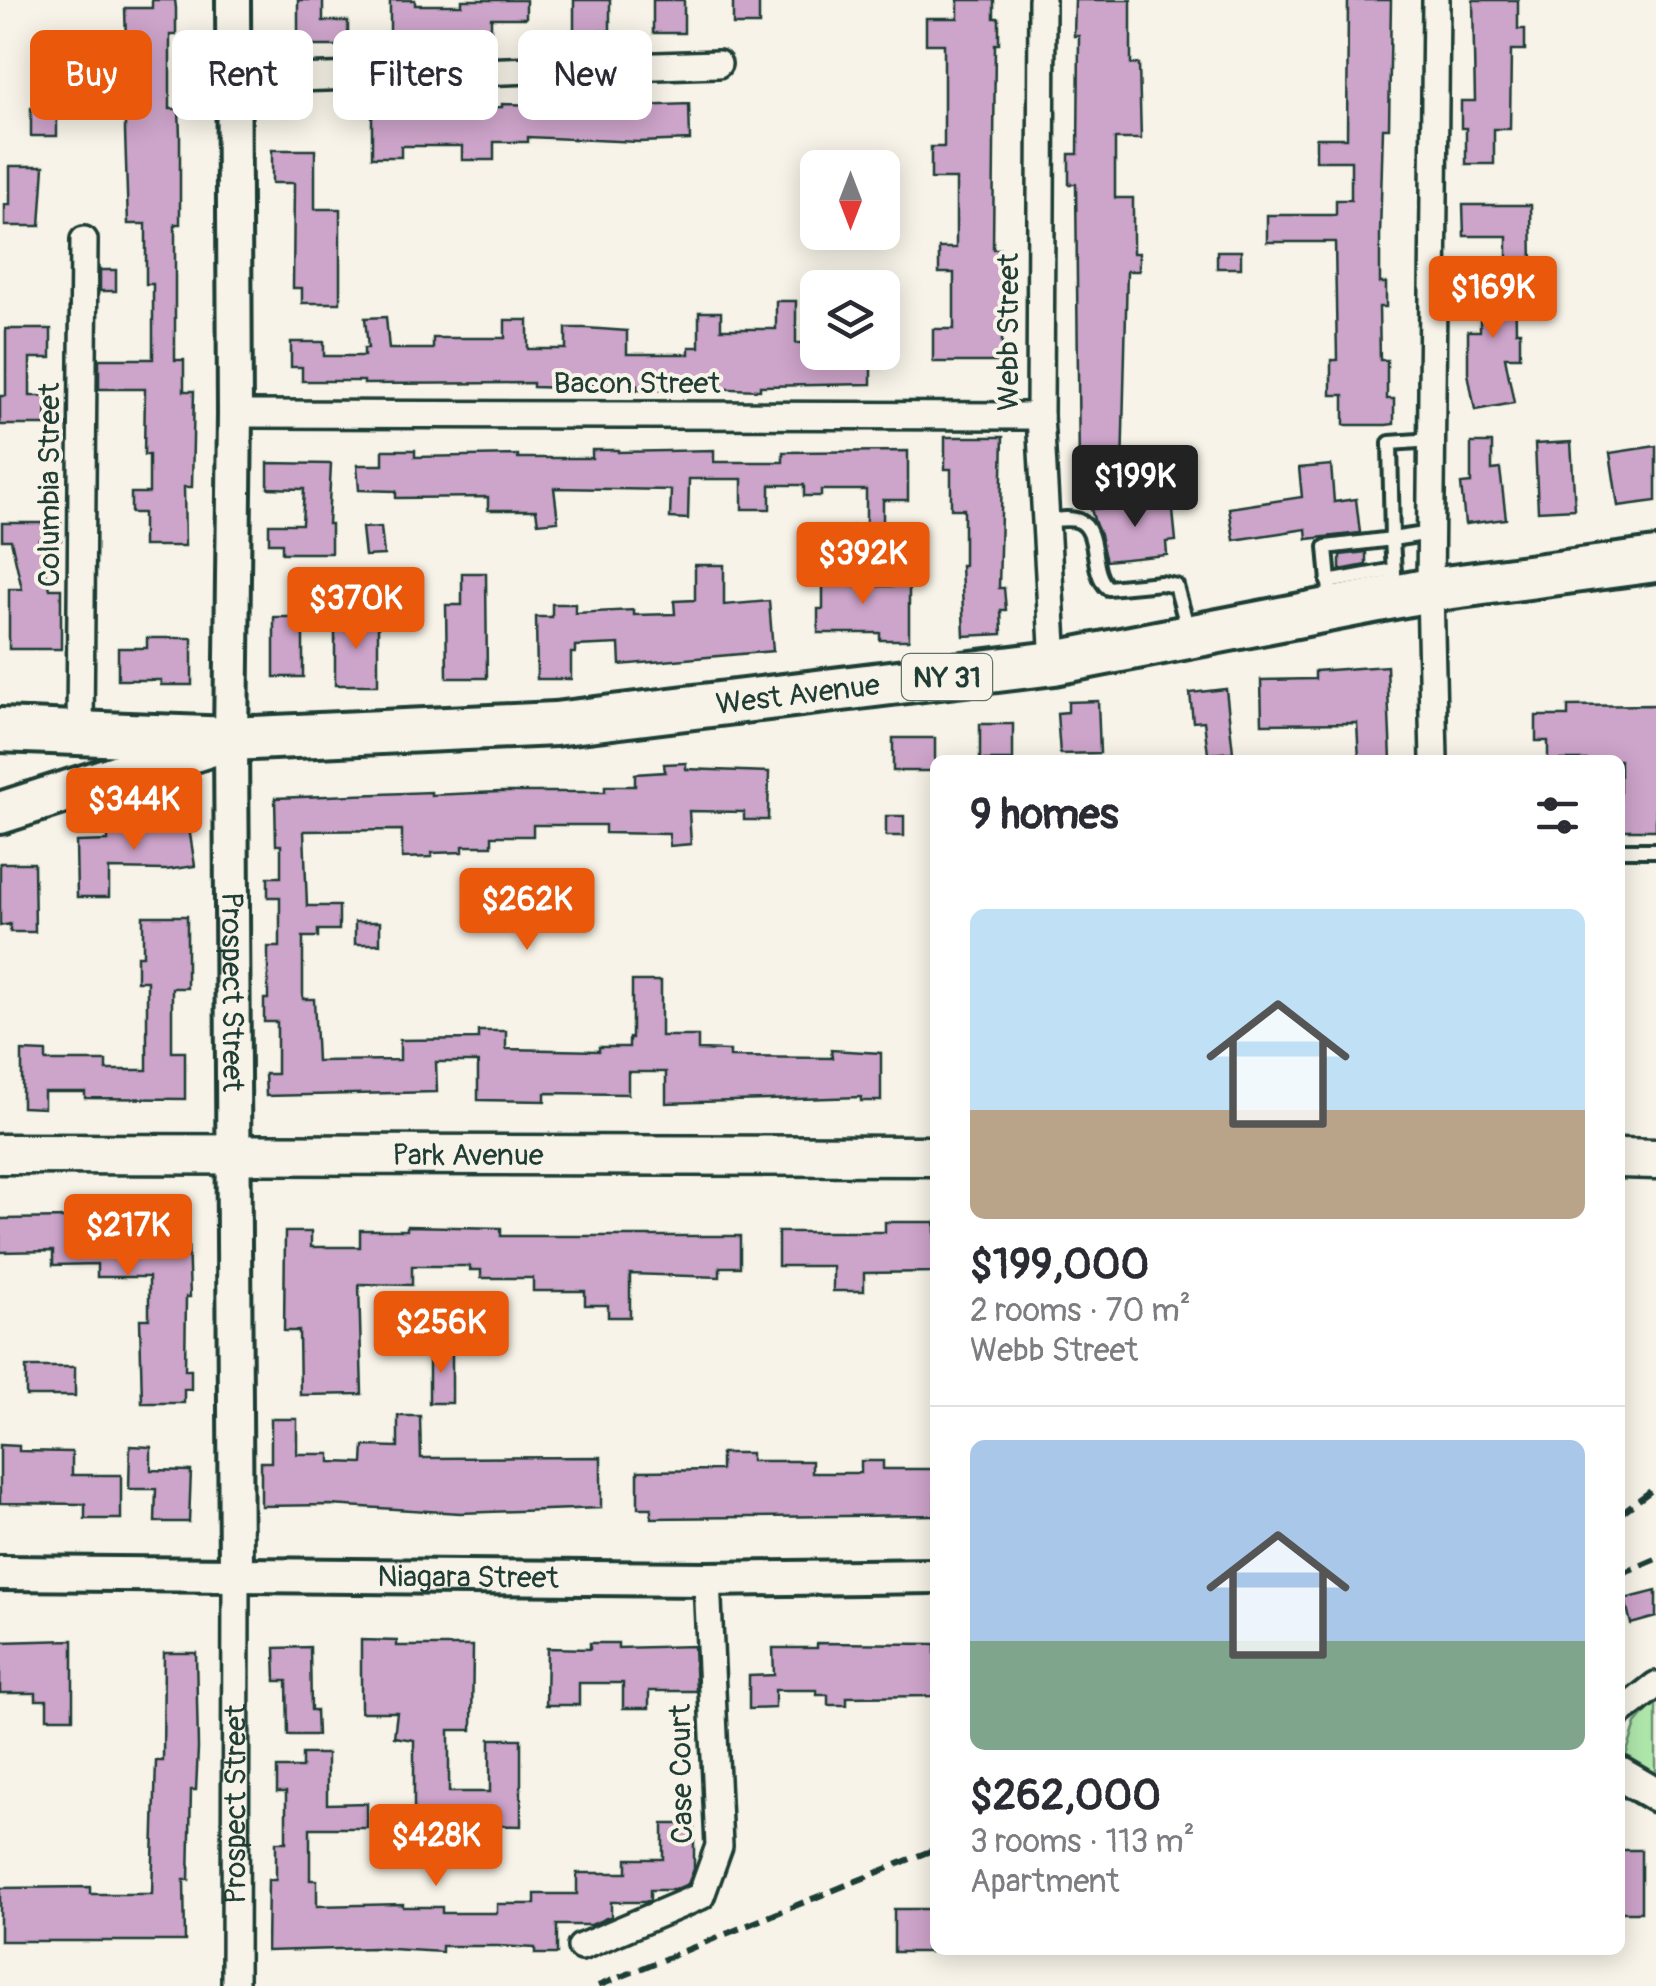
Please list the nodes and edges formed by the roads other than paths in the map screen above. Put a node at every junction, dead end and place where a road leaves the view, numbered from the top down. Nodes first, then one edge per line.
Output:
1 (233, 0) edge
2 (1042, 0) edge
3 (1436, 0) edge
4 (233, 30) edge
5 (718, 64) dead end
6 (313, 77) edge
7 (232, 120) edge
8 (84, 240) dead end
9 (235, 414) junction
10 (1040, 416) junction
11 (1432, 440) junction
12 (1045, 520) junction
13 (1431, 534) junction
14 (1392, 539) junction
15 (1656, 560) edge
16 (1406, 586) junction
17 (1330, 596) junction
18 (1190, 637) junction
19 (1054, 664) junction
20 (0, 730) edge
21 (80, 731) junction
22 (230, 739) junction
23 (1433, 755) edge
24 (0, 814) edge
25 (1625, 850) edge
26 (1656, 850) edge
27 (235, 1153) junction
28 (0, 1154) edge
29 (930, 1156) edge
30 (1625, 1158) edge
31 (1656, 1159) edge
32 (0, 1573) edge
33 (236, 1573) junction
34 (930, 1576) edge
35 (707, 1579) junction
36 (1656, 1684) edge
37 (1625, 1709) edge
38 (1625, 1777) edge
39 (1656, 1795) edge
40 (581, 1946) dead end
41 (235, 1986) edge

1 - 4 street, Prospect Street
2 - 10 street, Webb Street
3 - 11 street
5 - 6 street
7 - 9 street, Prospect Street
8 - 21 street, Columbia Street
9 - 10 street, Bacon Street
9 - 22 street, Prospect Street
10 - 12 street, Webb Street
11 - 13 street
11 - 14 lane
12 - 18 lane
12 - 19 street, Webb Street
13 - 14 lane
13 - 16 street
14 - 16 lane
14 - 17 lane
15 - 16 highway, West Avenue / NY 31
16 - 17 highway, West Avenue / NY 31
16 - 23 street
17 - 18 highway, West Avenue / NY 31
18 - 19 highway, West Avenue / NY 31
19 - 22 highway, West Avenue / NY 31
20 - 21 highway, NY 31
21 - 22 highway, NY 31
22 - 24 main road, West Avenue
22 - 27 street, Prospect Street
25 - 26 lane
27 - 28 main road, Park Avenue
27 - 29 main road, Park Avenue
27 - 33 street, Prospect Street
30 - 31 main road
32 - 33 street, Niagara Street
33 - 35 street, Niagara Street
33 - 41 street, Prospect Street
34 - 35 street, Niagara Street
35 - 40 street, Case Court
36 - 37 street
38 - 39 street

